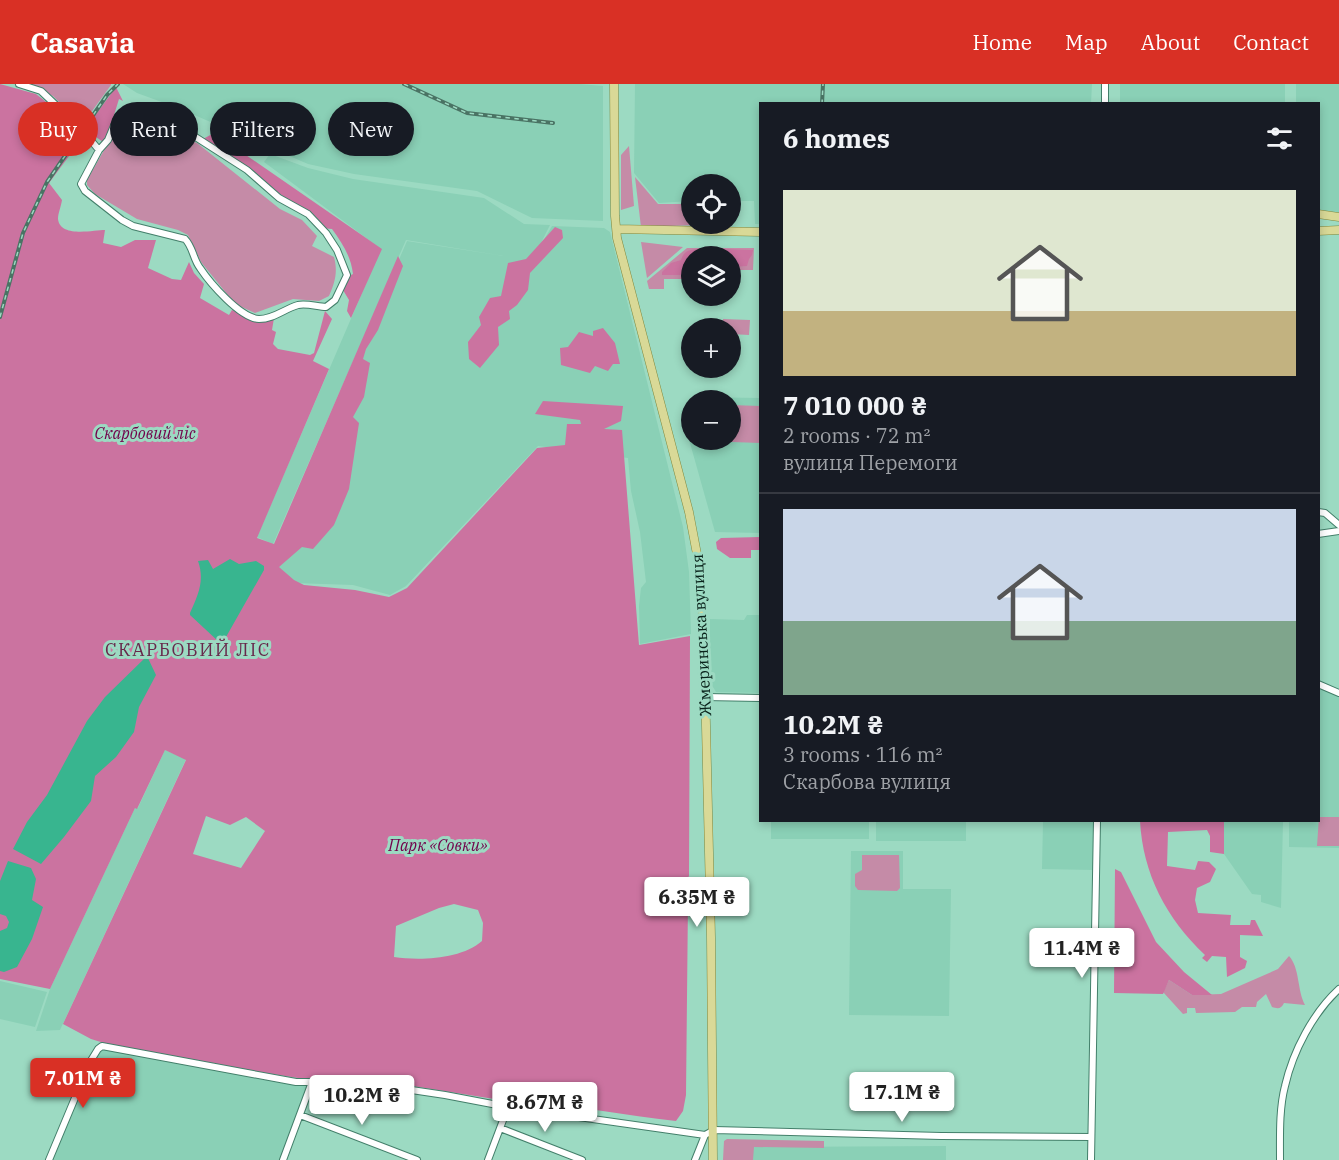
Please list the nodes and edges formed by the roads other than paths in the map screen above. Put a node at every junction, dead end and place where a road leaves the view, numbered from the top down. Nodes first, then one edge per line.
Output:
1 (19, 84) edge
2 (614, 84) edge
3 (1105, 84) edge
4 (1105, 102) edge
5 (99, 150) junction
6 (1320, 214) edge
7 (1339, 217) edge
8 (617, 229) junction
9 (1339, 230) edge
10 (759, 231) edge
11 (1320, 231) edge
12 (1324, 515) edge
13 (1339, 525) edge
14 (1339, 531) edge
15 (1326, 532) junction
16 (1320, 534) edge
17 (1320, 685) edge
18 (1339, 693) edge
19 (705, 697) junction
20 (759, 698) edge
21 (1097, 822) edge
22 (1339, 989) edge
23 (312, 1082) junction
24 (508, 1107) junction
25 (300, 1115) junction
26 (500, 1128) junction
27 (714, 1130) junction
28 (705, 1135) junction
29 (1091, 1137) junction
30 (49, 1160) edge
31 (283, 1160) edge
32 (417, 1160) edge
33 (488, 1160) edge
34 (582, 1160) edge
35 (695, 1160) edge
36 (713, 1160) edge
37 (1091, 1160) edge
38 (1280, 1160) edge

1 - 5 street
2 - 8 main road, Жмеринська вулиця
3 - 4 street
5 - 5 street
6 - 7 main road
8 - 10 main road
8 - 19 main road, Жмеринська вулиця
9 - 11 main road
12 - 13 street
12 - 15 street
14 - 15 street
15 - 16 street
17 - 18 street
19 - 20 street
19 - 27 main road, Жмеринська вулиця
21 - 29 street
22 - 38 street
23 - 24 street
23 - 25 street
23 - 30 street
24 - 26 street
24 - 28 street
25 - 31 street
25 - 32 street
26 - 33 street
26 - 34 street
27 - 28 street
27 - 29 street
27 - 36 main road, Жмеринська вулиця
28 - 35 street
29 - 37 street

